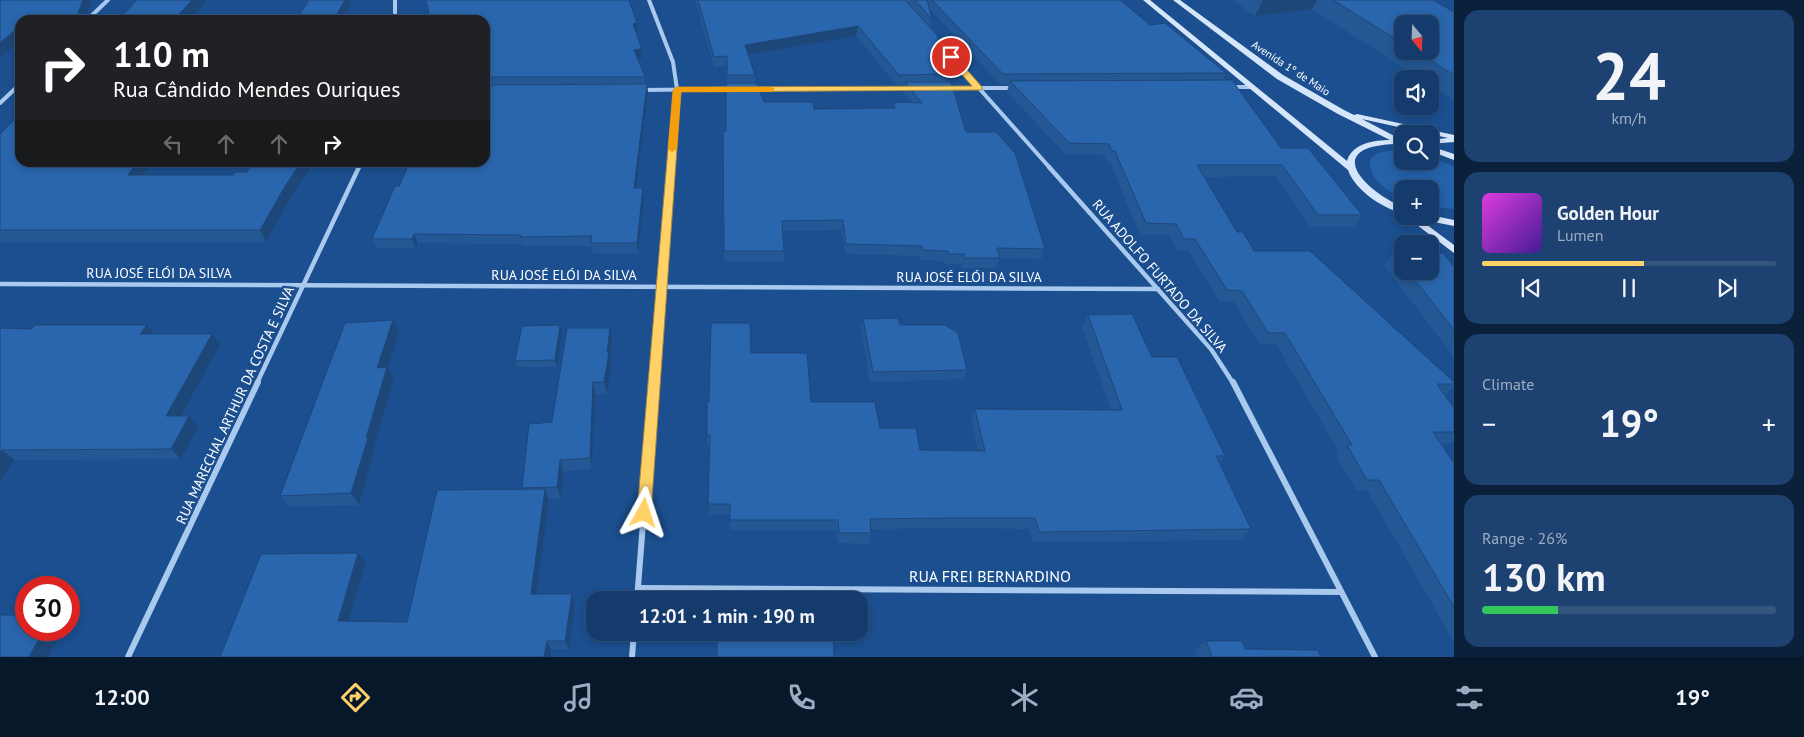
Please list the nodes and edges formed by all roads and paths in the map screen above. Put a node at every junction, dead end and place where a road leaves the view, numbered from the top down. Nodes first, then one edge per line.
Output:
1 (108, 0) edge
2 (395, 0) edge
3 (649, 0) edge
4 (1146, 0) edge
5 (1176, 0) edge
6 (92, 15) edge
7 (395, 15) edge
8 (932, 36) edge
9 (1223, 87) edge
10 (1252, 87) junction
11 (940, 88) edge
12 (979, 88) junction
13 (1018, 88) edge
14 (15, 89) edge
15 (735, 89) edge
16 (745, 89) edge
17 (911, 89) edge
18 (638, 90) edge
19 (677, 90) junction
20 (0, 103) edge
21 (1340, 112) junction
22 (1394, 138) edge
23 (1454, 138) edge
24 (1439, 140) edge
25 (1394, 142) edge
26 (1439, 151) edge
27 (1454, 157) edge
28 (359, 167) edge
29 (1351, 168) junction
30 (1394, 206) edge
31 (1439, 220) edge
32 (1454, 223) edge
33 (1421, 225) edge
34 (1454, 250) edge
35 (0, 284) edge
36 (304, 285) junction
37 (662, 286) junction
38 (1158, 289) junction
39 (638, 588) junction
40 (638, 591) edge
41 (1341, 592) junction
42 (633, 641) edge
43 (128, 657) edge
44 (632, 657) edge
45 (1375, 657) edge

1 - 6 street
2 - 7 street
3 - 19 street
4 - 10 street
5 - 21 street, Avenida 1º de Maio
8 - 12 street, RUA ADOLFO FURTADO DA SILVA
9 - 10 street
10 - 29 street
11 - 12 street
12 - 13 street
12 - 38 street, RUA ADOLFO FURTADO DA SILVA
14 - 20 street
15 - 19 street
16 - 17 street
18 - 19 street
19 - 37 street
21 - 22 street, Avenida 1º de Maio
21 - 23 street
23 - 24 street
25 - 29 street
26 - 27 street
28 - 36 street, RUA MARECHAL ARTHUR DA COSTA E SILVA
29 - 30 street
31 - 32 street
33 - 34 street
35 - 36 street, RUA JOSÉ ELÓI DA SILVA
36 - 37 street, RUA JOSÉ ELÓI DA SILVA
36 - 43 street, RUA MARECHAL ARTHUR DA COSTA E SILVA
37 - 38 street, RUA JOSÉ ELÓI DA SILVA
37 - 39 street
38 - 41 street, RUA ADOLFO FURTADO DA SILVA
39 - 40 street
39 - 41 street, RUA FREI BERNARDINO
41 - 45 street, RUA ADOLFO FURTADO DA SILVA
42 - 44 street

